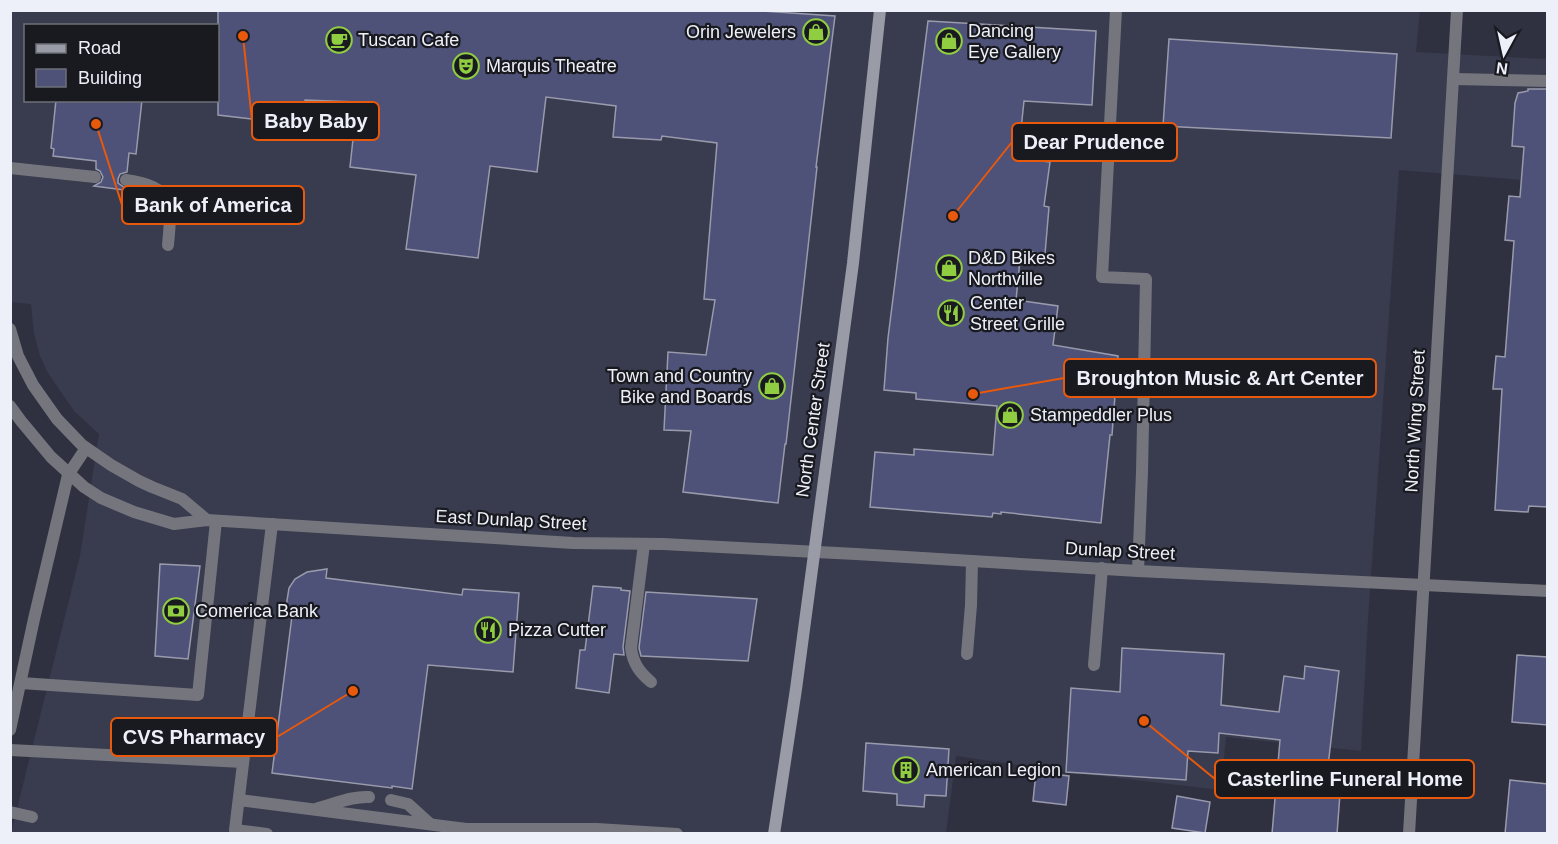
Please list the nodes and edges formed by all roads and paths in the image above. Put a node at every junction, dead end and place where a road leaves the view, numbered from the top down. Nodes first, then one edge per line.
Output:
1 (880, 10) edge
2 (1116, 10) edge
3 (1457, 10) edge
4 (1452, 79) junction
5 (1548, 81) edge
6 (10, 168) edge
7 (95, 177) dead end
8 (126, 180) dead end
9 (168, 245) dead end
10 (10, 329) edge
11 (10, 406) edge
12 (86, 448) junction
13 (68, 475) junction
14 (211, 520) junction
15 (272, 524) junction
16 (644, 544) junction
17 (814, 553) junction
18 (972, 561) junction
19 (1101, 568) junction
20 (1138, 571) junction
21 (1424, 584) junction
22 (1548, 591) edge
23 (967, 654) dead end
24 (1094, 665) dead end
25 (651, 682) dead end
26 (21, 683) junction
27 (10, 730) edge
28 (10, 750) edge
29 (243, 762) junction
30 (369, 797) dead end
31 (239, 800) junction
32 (391, 800) dead end
33 (311, 809) junction
34 (10, 812) edge
35 (32, 817) dead end
36 (435, 828) edge
37 (593, 831) edge
38 (267, 834) edge
39 (676, 834) edge
40 (774, 834) edge
41 (1409, 834) edge

1 - 17 main road, North Center Street
2 - 20 street
3 - 4 street, North Wing Street
4 - 5 street
4 - 21 street, North Wing Street
6 - 7 street
8 - 9 street
10 - 12 street
11 - 13 street, East Dunlap Street
12 - 13 street
12 - 14 street
13 - 14 street, East Dunlap Street
13 - 26 street
14 - 15 street, East Dunlap Street
14 - 26 street
15 - 16 street, East Dunlap Street
15 - 29 street
16 - 17 street, East Dunlap Street
16 - 25 street
17 - 18 street, Dunlap Street
17 - 40 main road, North Center Street
18 - 19 street, Dunlap Street
18 - 23 street
19 - 20 street, Dunlap Street
19 - 24 street
20 - 21 street, Dunlap Street
21 - 22 street, Dunlap Street
21 - 41 street, North Wing Street
26 - 27 street
28 - 29 street
29 - 31 street
30 - 33 street
31 - 33 street
31 - 38 street
32 - 36 street
33 - 36 street
34 - 35 street
36 - 37 street
37 - 39 street

